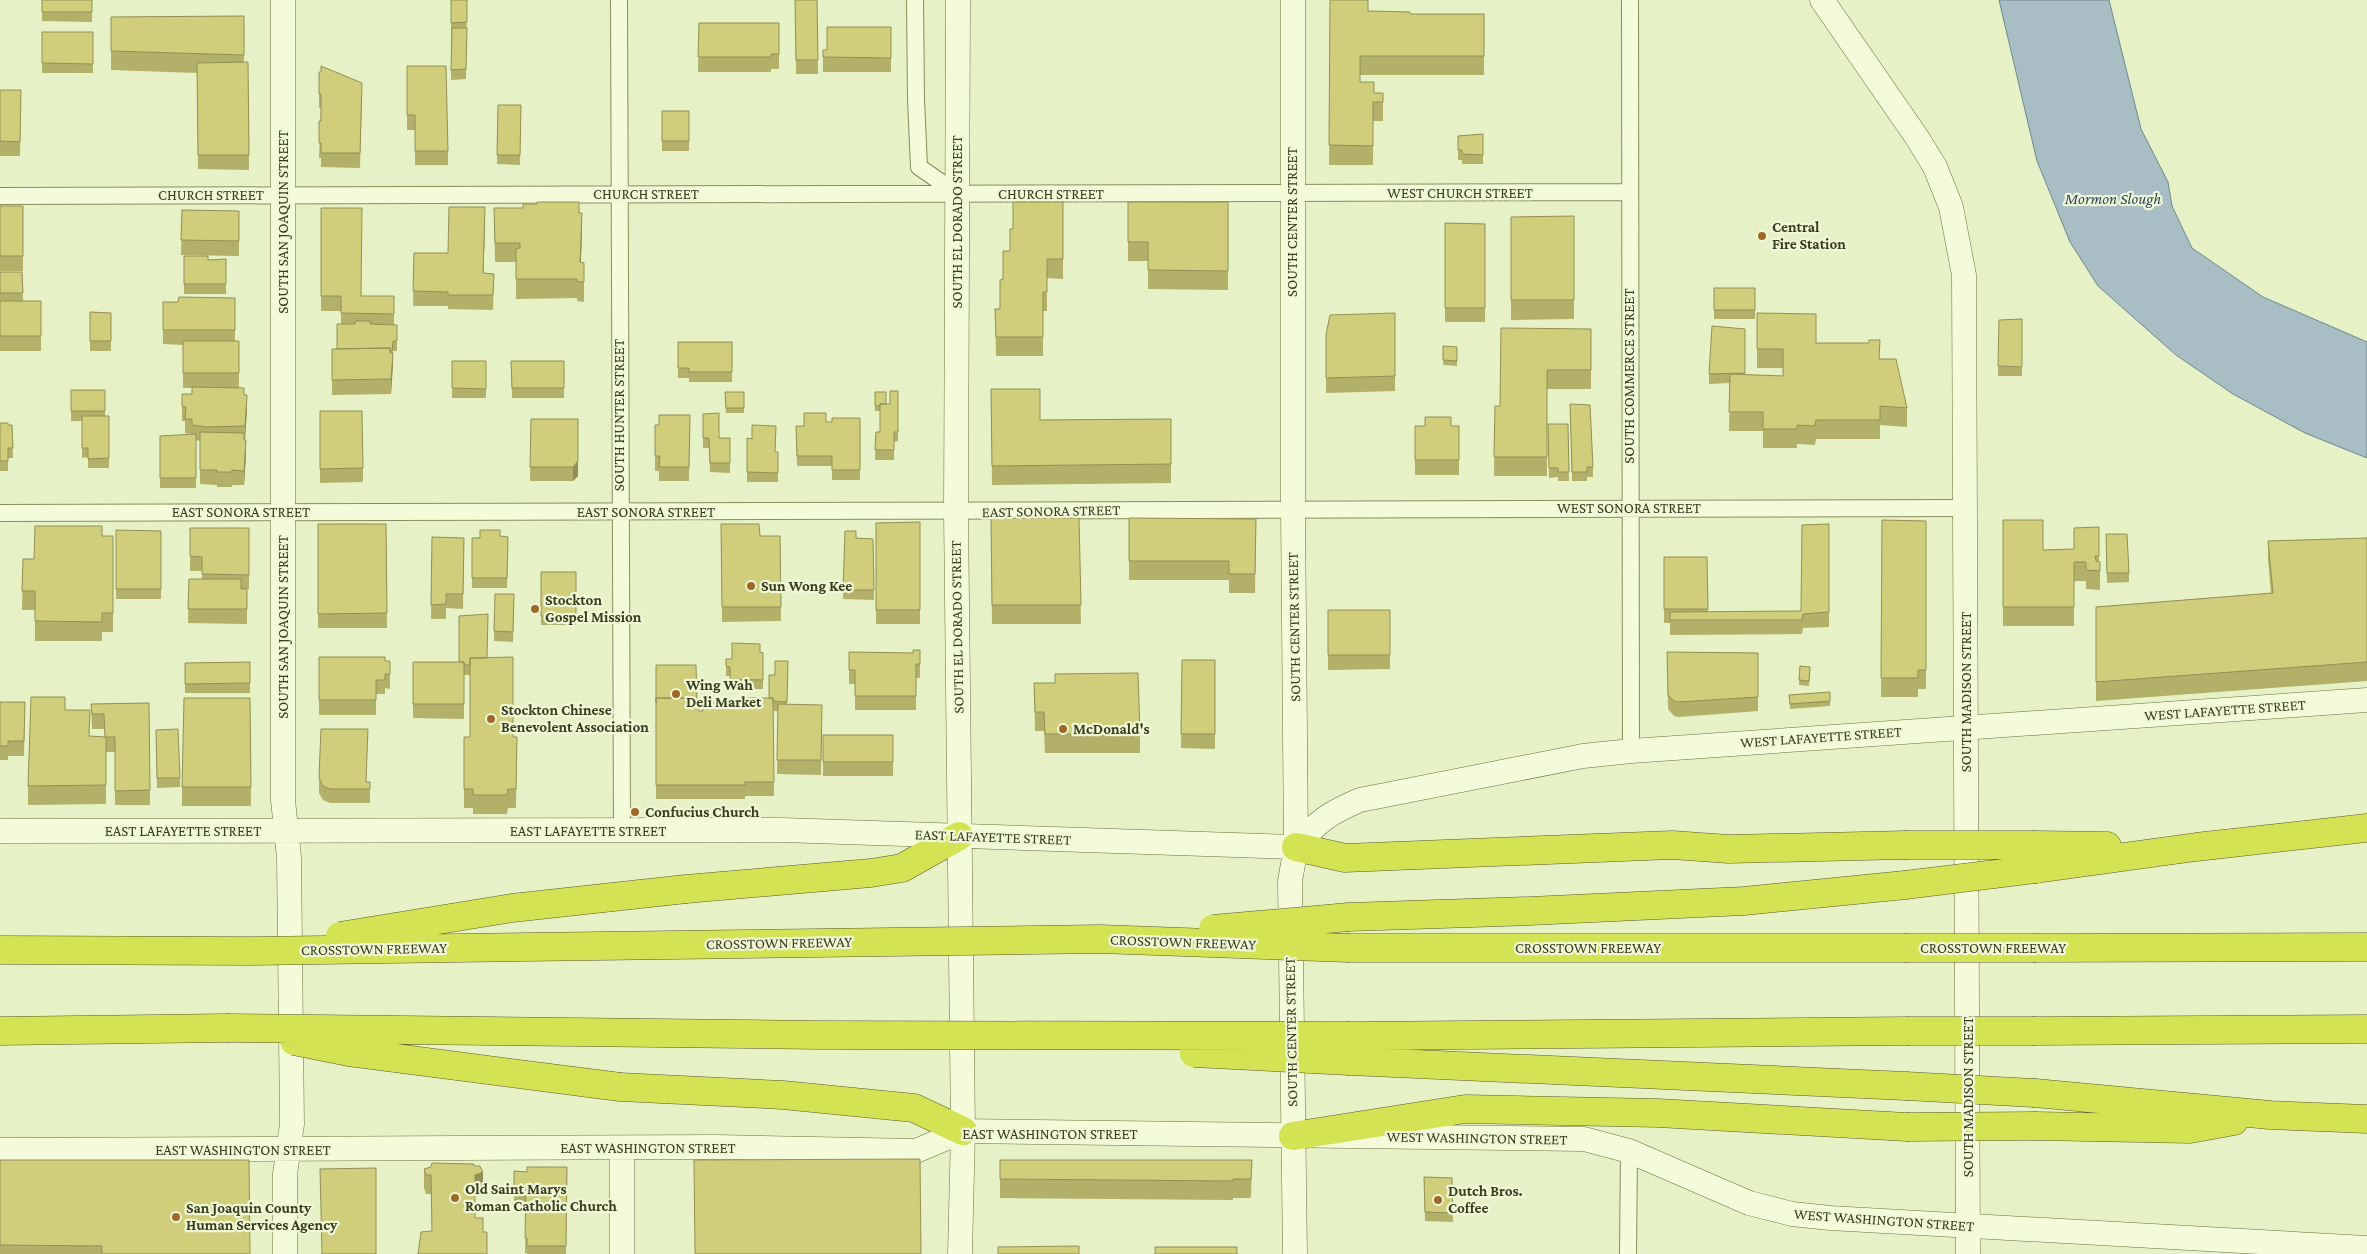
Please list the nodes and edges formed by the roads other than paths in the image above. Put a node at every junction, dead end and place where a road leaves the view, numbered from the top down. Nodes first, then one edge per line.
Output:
1 (282, 0) edge
2 (619, 0) edge
3 (915, 0) edge
4 (958, 0) edge
5 (1293, 0) edge
6 (1630, 0) edge
7 (1822, 0) edge
8 (1629, 192) junction
9 (1292, 193) junction
10 (619, 194) junction
11 (958, 194) junction
12 (282, 195) junction
13 (0, 196) edge
14 (1629, 508) junction
15 (1965, 508) junction
16 (1293, 510) junction
17 (620, 511) junction
18 (284, 512) junction
19 (956, 512) junction
20 (0, 513) edge
21 (2367, 700) edge
22 (1967, 727) junction
23 (1631, 751) junction
24 (2367, 828) edge
25 (0, 831) edge
26 (286, 831) junction
27 (622, 831) junction
28 (959, 836) junction
29 (1296, 847) junction
30 (2036, 857) junction
31 (1100, 939) junction
32 (2367, 947) edge
33 (0, 950) edge
34 (248, 951) junction
35 (226, 1028) junction
36 (2367, 1029) edge
37 (0, 1031) edge
38 (1350, 1049) junction
39 (2270, 1114) junction
40 (2367, 1120) edge
41 (963, 1131) junction
42 (1293, 1136) junction
43 (622, 1148) junction
44 (0, 1150) edge
45 (288, 1150) junction
46 (1629, 1151) junction
47 (1968, 1227) junction
48 (2367, 1248) edge
49 (2304, 1249) edge
50 (285, 1254) edge
51 (622, 1254) edge
52 (960, 1254) edge
53 (1295, 1254) edge
54 (1628, 1254) edge
55 (1968, 1254) edge

1 - 12 main road, SOUTH SAN JOAQUIN STREET
2 - 10 street, SOUTH HUNTER STREET
3 - 11 street
4 - 11 main road, SOUTH EL DORADO STREET
5 - 9 main road, SOUTH CENTER STREET
6 - 8 street, SOUTH COMMERCE STREET
7 - 15 main road, SOUTH MADISON STREET
8 - 9 street, WEST CHURCH STREET
8 - 14 street, SOUTH COMMERCE STREET
9 - 11 street, CHURCH STREET
9 - 16 main road, SOUTH CENTER STREET
10 - 11 street, CHURCH STREET
10 - 12 street, CHURCH STREET
10 - 17 street, SOUTH HUNTER STREET
11 - 19 main road, SOUTH EL DORADO STREET
12 - 13 street, CHURCH STREET
12 - 18 main road, SOUTH SAN JOAQUIN STREET
14 - 15 street, WEST SONORA STREET
14 - 16 street, WEST SONORA STREET
14 - 23 street, SOUTH COMMERCE STREET
15 - 22 main road, SOUTH MADISON STREET
16 - 19 street, EAST SONORA STREET
16 - 29 main road, SOUTH CENTER STREET
17 - 18 street, EAST SONORA STREET
17 - 19 street, EAST SONORA STREET
17 - 27 street, SOUTH HUNTER STREET
18 - 20 street, EAST SONORA STREET
18 - 26 main road, SOUTH SAN JOAQUIN STREET
19 - 28 main road, SOUTH EL DORADO STREET
21 - 22 main road, WEST LAFAYETTE STREET
22 - 23 main road, WEST LAFAYETTE STREET
22 - 47 main road, SOUTH MADISON STREET
23 - 29 main road, WEST LAFAYETTE STREET
24 - 30 highway
25 - 26 main road, EAST LAFAYETTE STREET
26 - 27 main road, EAST LAFAYETTE STREET
26 - 45 main road, SOUTH SAN JOAQUIN STREET
27 - 28 main road, EAST LAFAYETTE STREET
28 - 29 main road, EAST LAFAYETTE STREET
28 - 34 highway, bridge
28 - 41 main road, SOUTH EL DORADO STREET
29 - 30 highway, bridge
29 - 42 main road, SOUTH CENTER STREET
30 - 31 highway, bridge
31 - 32 highway, CROSSTOWN FREEWAY, bridge
31 - 34 highway, CROSSTOWN FREEWAY, bridge
33 - 34 highway, CROSSTOWN FREEWAY, bridge
35 - 37 highway
35 - 38 highway, bridge
35 - 41 highway, bridge
36 - 38 highway, bridge
38 - 39 highway, bridge
39 - 40 highway
39 - 42 highway, bridge
41 - 42 main road, EAST WASHINGTON STREET
41 - 43 main road, EAST WASHINGTON STREET
41 - 52 main road, SOUTH EL DORADO STREET
42 - 46 main road, WEST WASHINGTON STREET
42 - 53 main road, SOUTH CENTER STREET
43 - 45 main road, EAST WASHINGTON STREET
43 - 51 main road
44 - 45 main road, EAST WASHINGTON STREET
45 - 50 main road, SOUTH SAN JOAQUIN STREET
46 - 47 main road, WEST WASHINGTON STREET
46 - 54 street
47 - 49 main road, WEST WASHINGTON STREET
47 - 55 main road, SOUTH MADISON STREET
48 - 49 main road, WEST WASHINGTON STREET

